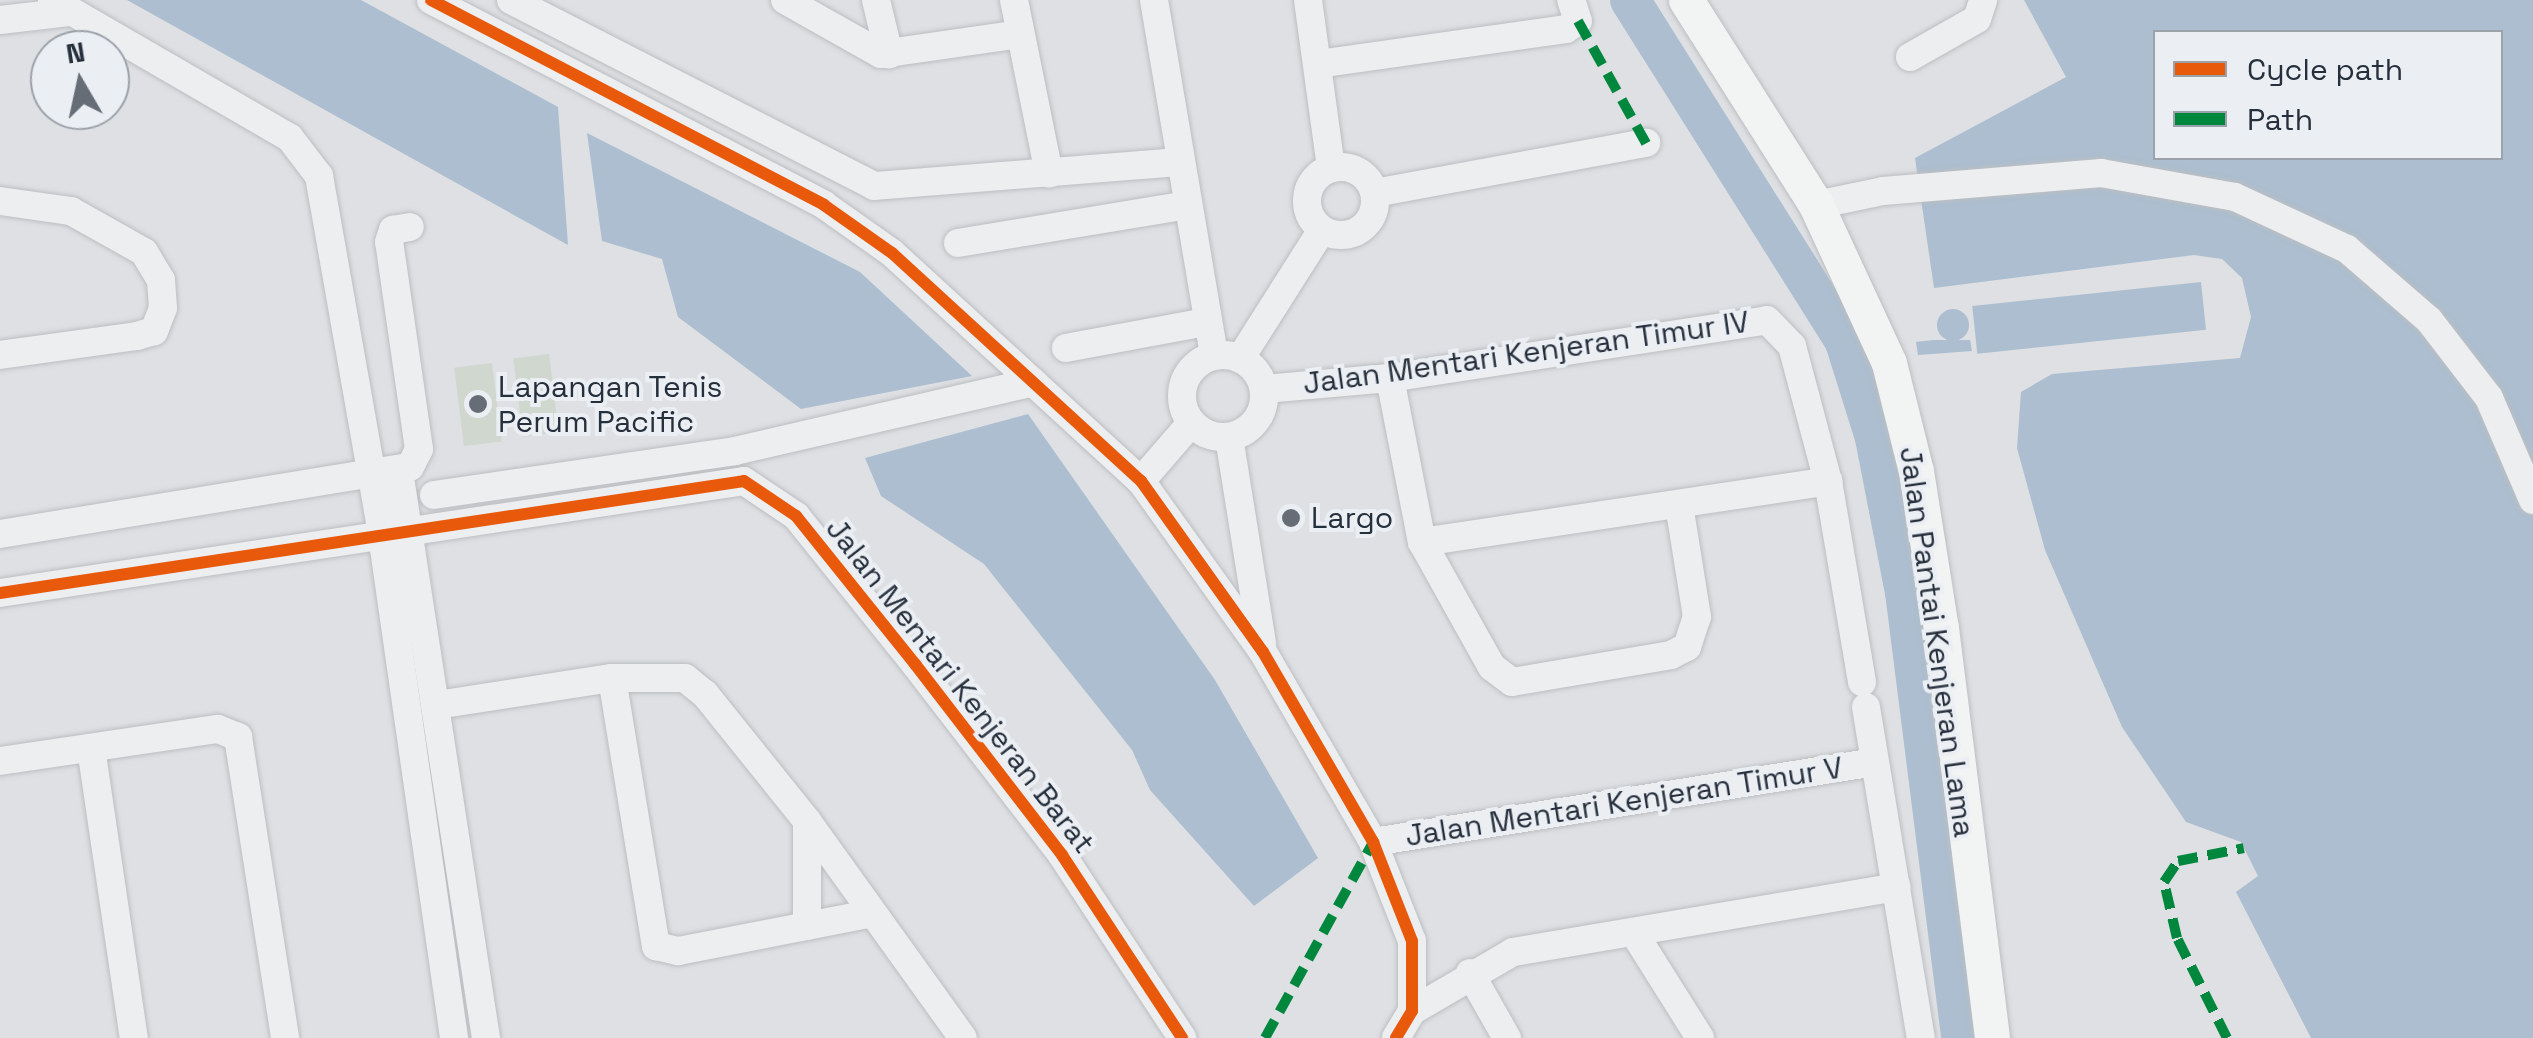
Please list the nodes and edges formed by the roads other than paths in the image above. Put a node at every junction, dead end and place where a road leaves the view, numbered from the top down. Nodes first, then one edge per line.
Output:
1 (431, 0) edge
2 (511, 0) edge
3 (876, 0) edge
4 (1014, 0) edge
5 (1154, 0) edge
6 (1308, 0) edge
7 (1686, 0) edge
8 (1983, 0) edge
9 (797, 1) edge
10 (61, 6) edge
11 (1574, 11) edge
12 (0, 20) edge
13 (1020, 34) junction
14 (889, 54) junction
15 (1910, 57) dead end
16 (1318, 64) junction
17 (1646, 143) dead end
18 (1178, 162) junction
19 (1331, 168) junction
20 (1049, 173) junction
21 (1375, 194) junction
22 (0, 201) edge
23 (1187, 205) junction
24 (1816, 205) junction
25 (410, 227) dead end
26 (1322, 230) junction
27 (958, 243) dead end
28 (1206, 322) junction
29 (1066, 348) dead end
30 (0, 355) edge
31 (1227, 358) junction
32 (1390, 378) junction
33 (1033, 382) junction
34 (1264, 389) junction
35 (1191, 422) junction
36 (1228, 437) junction
37 (735, 450) junction
38 (399, 471) junction
39 (570, 474) junction
40 (366, 477) junction
41 (744, 481) junction
42 (1828, 481) junction
43 (1140, 482) junction
44 (434, 495) dead end
45 (2533, 500) edge
46 (1679, 505) junction
47 (577, 506) junction
48 (411, 530) junction
49 (0, 534) edge
50 (382, 535) junction
51 (1422, 542) junction
52 (0, 593) edge
53 (1263, 652) junction
54 (612, 678) junction
55 (437, 705) junction
56 (91, 748) junction
57 (0, 761) edge
58 (1876, 762) junction
59 (807, 821) junction
60 (1373, 842) junction
61 (1897, 887) junction
62 (868, 914) junction
63 (807, 926) junction
64 (1634, 933) junction
65 (1470, 973) junction
66 (1412, 1011) junction
67 (134, 1038) edge
68 (284, 1038) edge
69 (454, 1038) edge
70 (486, 1038) edge
71 (963, 1038) edge
72 (1182, 1038) edge
73 (1396, 1038) edge
74 (1506, 1038) edge
75 (1700, 1038) edge
76 (1921, 1038) edge
77 (1992, 1038) edge

1 - 33 street
2 - 20 street
3 - 14 street
4 - 13 street
5 - 18 street
6 - 16 street
7 - 24 main road, Jalan Pantai Kenjeran Lama
8 - 15 street
9 - 14 street
10 - 12 street
10 - 40 street
11 - 16 street
13 - 14 street
13 - 20 street
16 - 19 street
17 - 21 street
18 - 20 street
18 - 23 street
19 - 21 street
19 - 26 street
21 - 26 street
22 - 30 street
23 - 27 street
23 - 28 street
24 - 45 street
24 - 77 main road, Jalan Pantai Kenjeran Lama
25 - 38 street
26 - 31 street
28 - 29 street
28 - 31 street
31 - 34 street
31 - 35 street
32 - 34 street, Jalan Mentari Kenjeran Timur IV
32 - 42 street, Jalan Mentari Kenjeran Timur IV
32 - 51 street
33 - 37 street
33 - 43 street
34 - 36 street
35 - 36 street
35 - 43 street
36 - 53 street
37 - 39 street
37 - 41 street
38 - 40 street
38 - 48 street
39 - 44 street
39 - 47 street
40 - 49 street
40 - 50 street
41 - 47 street
41 - 72 street, Jalan Mentari Kenjeran Barat
42 - 46 street
42 - 58 street, Jalan Mentari Kenjeran Timur IV
43 - 53 street
46 - 51 street
46 - 51 street
47 - 48 street
48 - 50 street
48 - 55 street
50 - 52 street
50 - 69 street
53 - 60 street
54 - 55 street
54 - 59 street
54 - 63 street
55 - 70 street
56 - 57 street
56 - 67 street
56 - 68 street
58 - 60 street, Jalan Mentari Kenjeran Timur V
58 - 61 street, Jalan Mentari Kenjeran Timur IV
59 - 62 street
59 - 63 street
60 - 66 street
61 - 64 street
61 - 76 street, Jalan Mentari Kenjeran Timur IV
62 - 63 street
62 - 71 street
64 - 65 street
64 - 75 street
65 - 66 street
65 - 74 street
66 - 73 street

